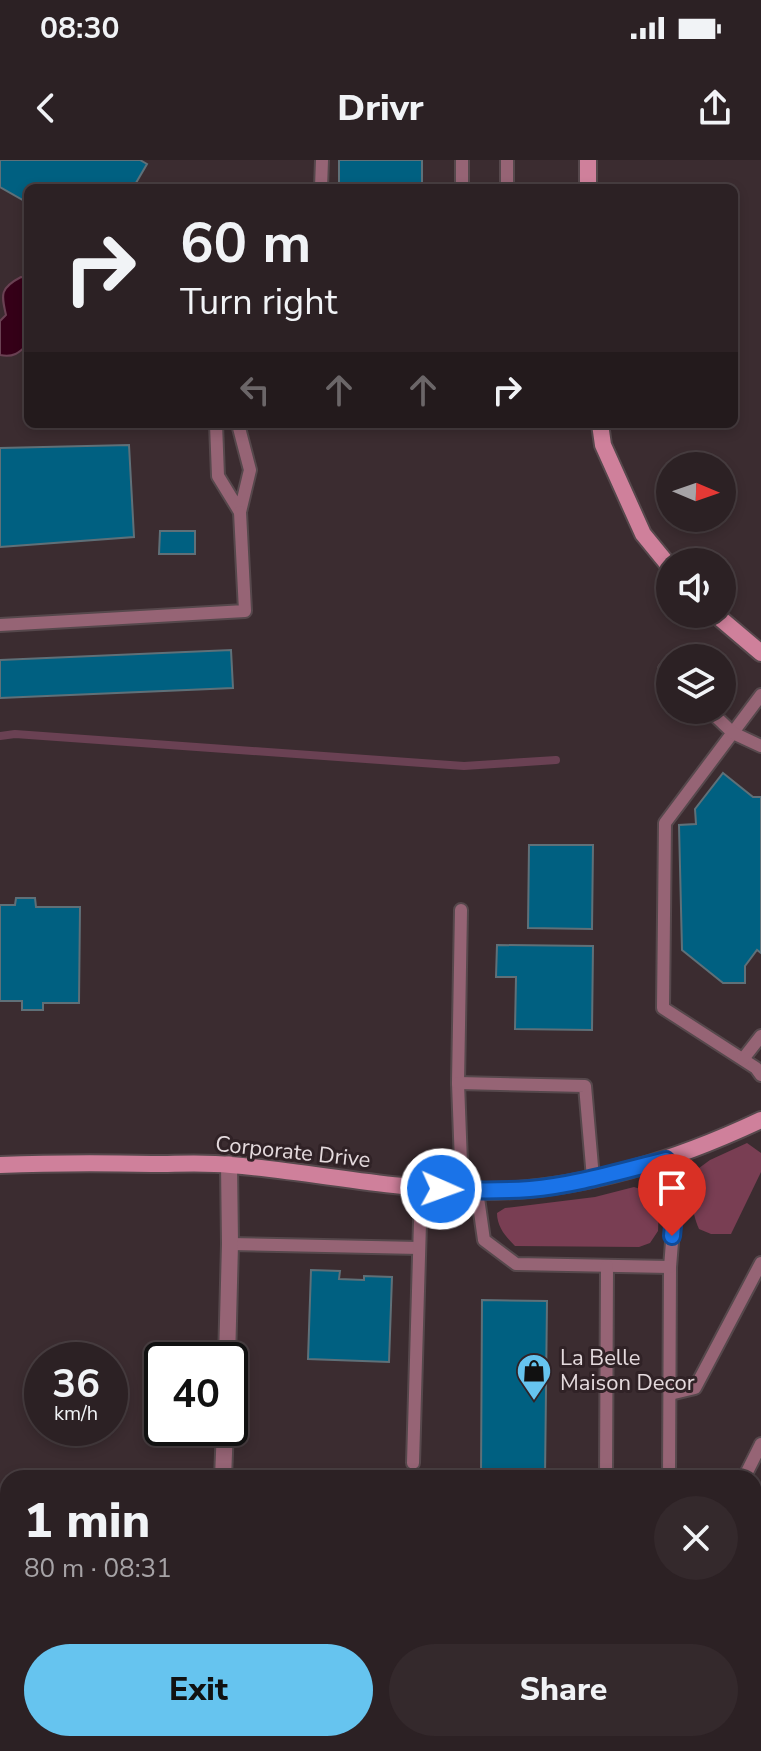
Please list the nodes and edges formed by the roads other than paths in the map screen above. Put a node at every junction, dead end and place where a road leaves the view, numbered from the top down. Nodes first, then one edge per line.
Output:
1 (322, 160) edge
2 (462, 160) edge
3 (507, 160) edge
4 (588, 160) edge
5 (321, 184) edge
6 (462, 184) edge
7 (507, 184) edge
8 (588, 184) edge
9 (216, 428) edge
10 (239, 428) edge
11 (601, 428) edge
12 (240, 512) junction
13 (656, 550) edge
14 (0, 625) edge
15 (732, 628) edge
16 (761, 653) edge
17 (761, 695) edge
18 (724, 724) edge
19 (733, 733) junction
20 (761, 746) edge
21 (461, 910) dead end
22 (761, 1036) edge
23 (743, 1059) junction
24 (761, 1075) edge
25 (458, 1083) junction
26 (761, 1120) edge
27 (666, 1160) junction
28 (229, 1164) junction
29 (0, 1165) edge
30 (593, 1178) junction
31 (421, 1188) junction
32 (469, 1190) junction
33 (230, 1244) junction
34 (419, 1248) junction
35 (761, 1263) edge
36 (607, 1266) junction
37 (670, 1267) junction
38 (227, 1342) edge
39 (670, 1394) junction
40 (761, 1444) edge
41 (224, 1446) edge
42 (413, 1463) dead end
43 (223, 1470) edge
44 (606, 1470) edge
45 (669, 1470) edge
46 (748, 1470) edge

1 - 5 lane
2 - 6 lane
3 - 7 lane
4 - 8 street
9 - 12 lane
10 - 12 lane
11 - 13 street
12 - 14 lane
15 - 16 street
17 - 19 lane
18 - 19 lane
19 - 20 lane
19 - 23 lane
21 - 25 lane
22 - 23 lane
23 - 24 lane
25 - 30 lane
25 - 32 lane
26 - 27 street, Corporate Drive
27 - 30 street, Corporate Drive
27 - 37 lane
28 - 29 street, Corporate Drive
28 - 31 street, Corporate Drive
28 - 33 street
30 - 32 street, Corporate Drive
31 - 32 street, Corporate Drive
31 - 34 lane
32 - 36 lane
33 - 34 lane
33 - 38 street
34 - 42 lane
35 - 39 lane
36 - 37 lane
36 - 44 lane
37 - 39 lane
39 - 45 lane
40 - 46 lane
41 - 43 street

